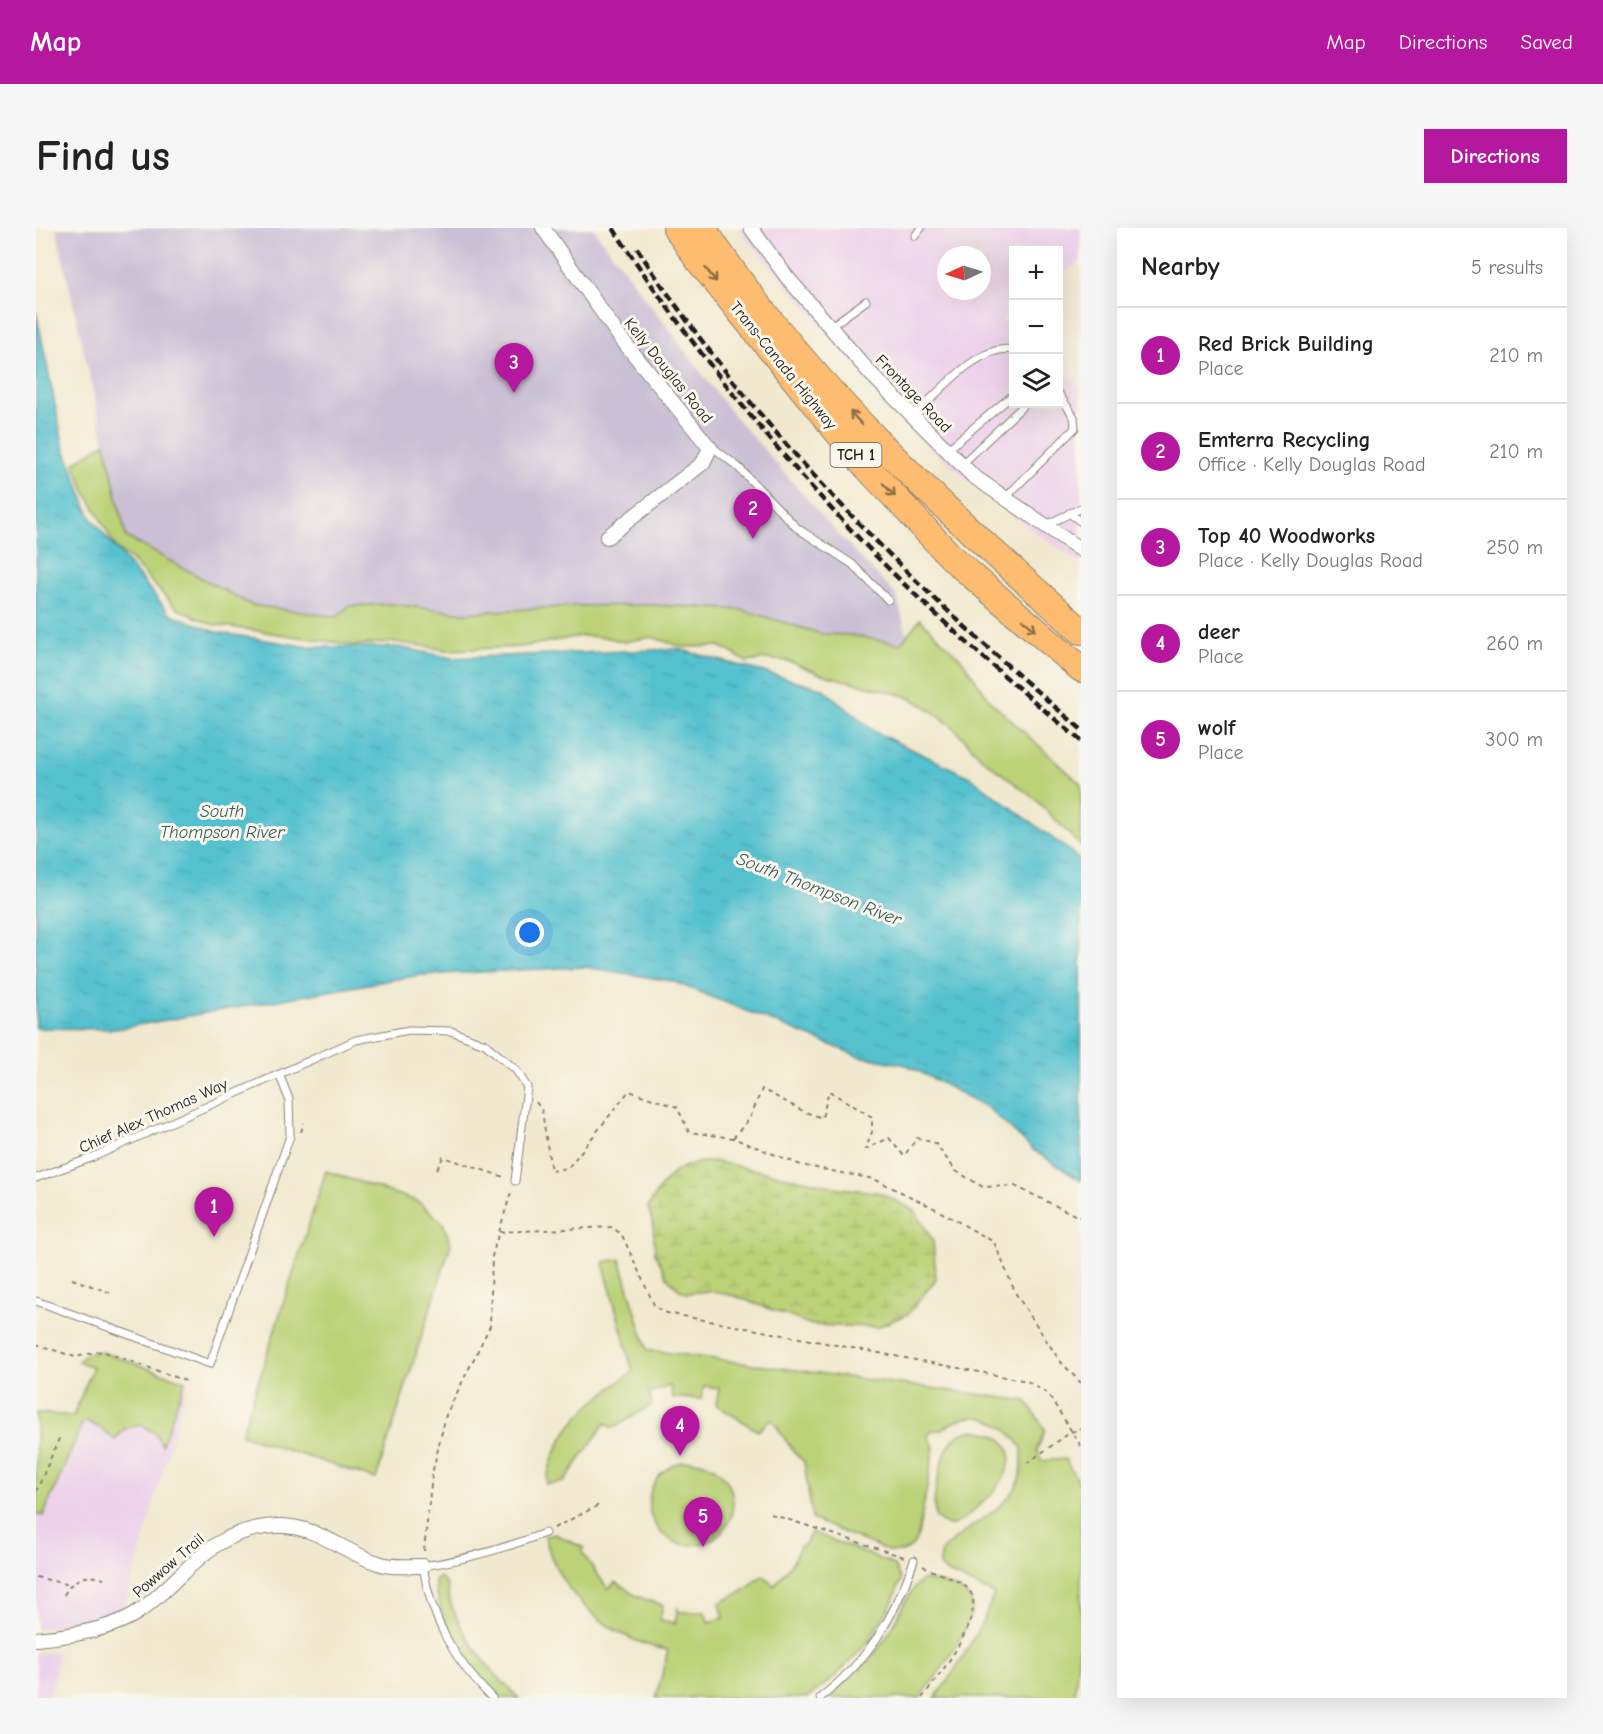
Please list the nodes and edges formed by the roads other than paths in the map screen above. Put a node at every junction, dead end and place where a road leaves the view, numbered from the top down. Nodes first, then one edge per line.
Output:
1 (543, 228) edge
2 (676, 228) edge
3 (703, 228) edge
4 (751, 228) edge
5 (921, 228) edge
6 (915, 236) dead end
7 (866, 301) dead end
8 (830, 327) junction
9 (1009, 350) edge
10 (1009, 398) edge
11 (1063, 400) edge
12 (1021, 408) edge
13 (913, 416) junction
14 (708, 444) junction
15 (947, 450) junction
16 (961, 465) junction
17 (1007, 499) junction
18 (1081, 508) edge
19 (1069, 513) junction
20 (958, 522) junction
21 (1081, 522) edge
22 (1045, 525) junction
23 (607, 537) dead end
24 (1081, 550) edge
25 (888, 600) dead end
26 (1081, 612) edge
27 (1081, 631) edge
28 (1076, 661) edge
29 (279, 1074) junction
30 (36, 1178) edge
31 (515, 1180) road end
32 (36, 1301) edge
33 (545, 1533) road end
34 (914, 1560) road end
35 (423, 1566) junction
36 (36, 1639) edge
37 (492, 1698) edge
38 (820, 1698) edge

1 - 14 street, Kelly Douglas Road
2 -> 28 highway, Trans-Canada Highway / TCH 1
20 -> 3 highway, Trans-Canada Highway / TCH 1
4 - 8 street, Frontage Road
5 - 6 lane
7 - 8 lane
8 - 13 street, Frontage Road
9 - 13 lane
10 - 15 lane
11 - 17 lane
12 - 16 lane
13 - 15 street, Frontage Road
14 - 23 street, Kelly Douglas Road
14 - 25 lane
15 - 16 street, Frontage Road
16 - 17 street, Frontage Road
17 - 22 street, Frontage Road
18 - 19 lane
19 - 21 lane
19 - 22 lane
20 - 26 highway
20 - 27 highway, Trans-Canada Highway / TCH 1
22 - 24 street, Frontage Road
29 - 30 lane, Chief Alex Thomas Way
29 - 31 lane, Chief Alex Thomas Way
29 - 32 lane
33 - 35 lane
34 - 38 lane
35 - 36 street, Powwow Trail
35 - 37 lane

